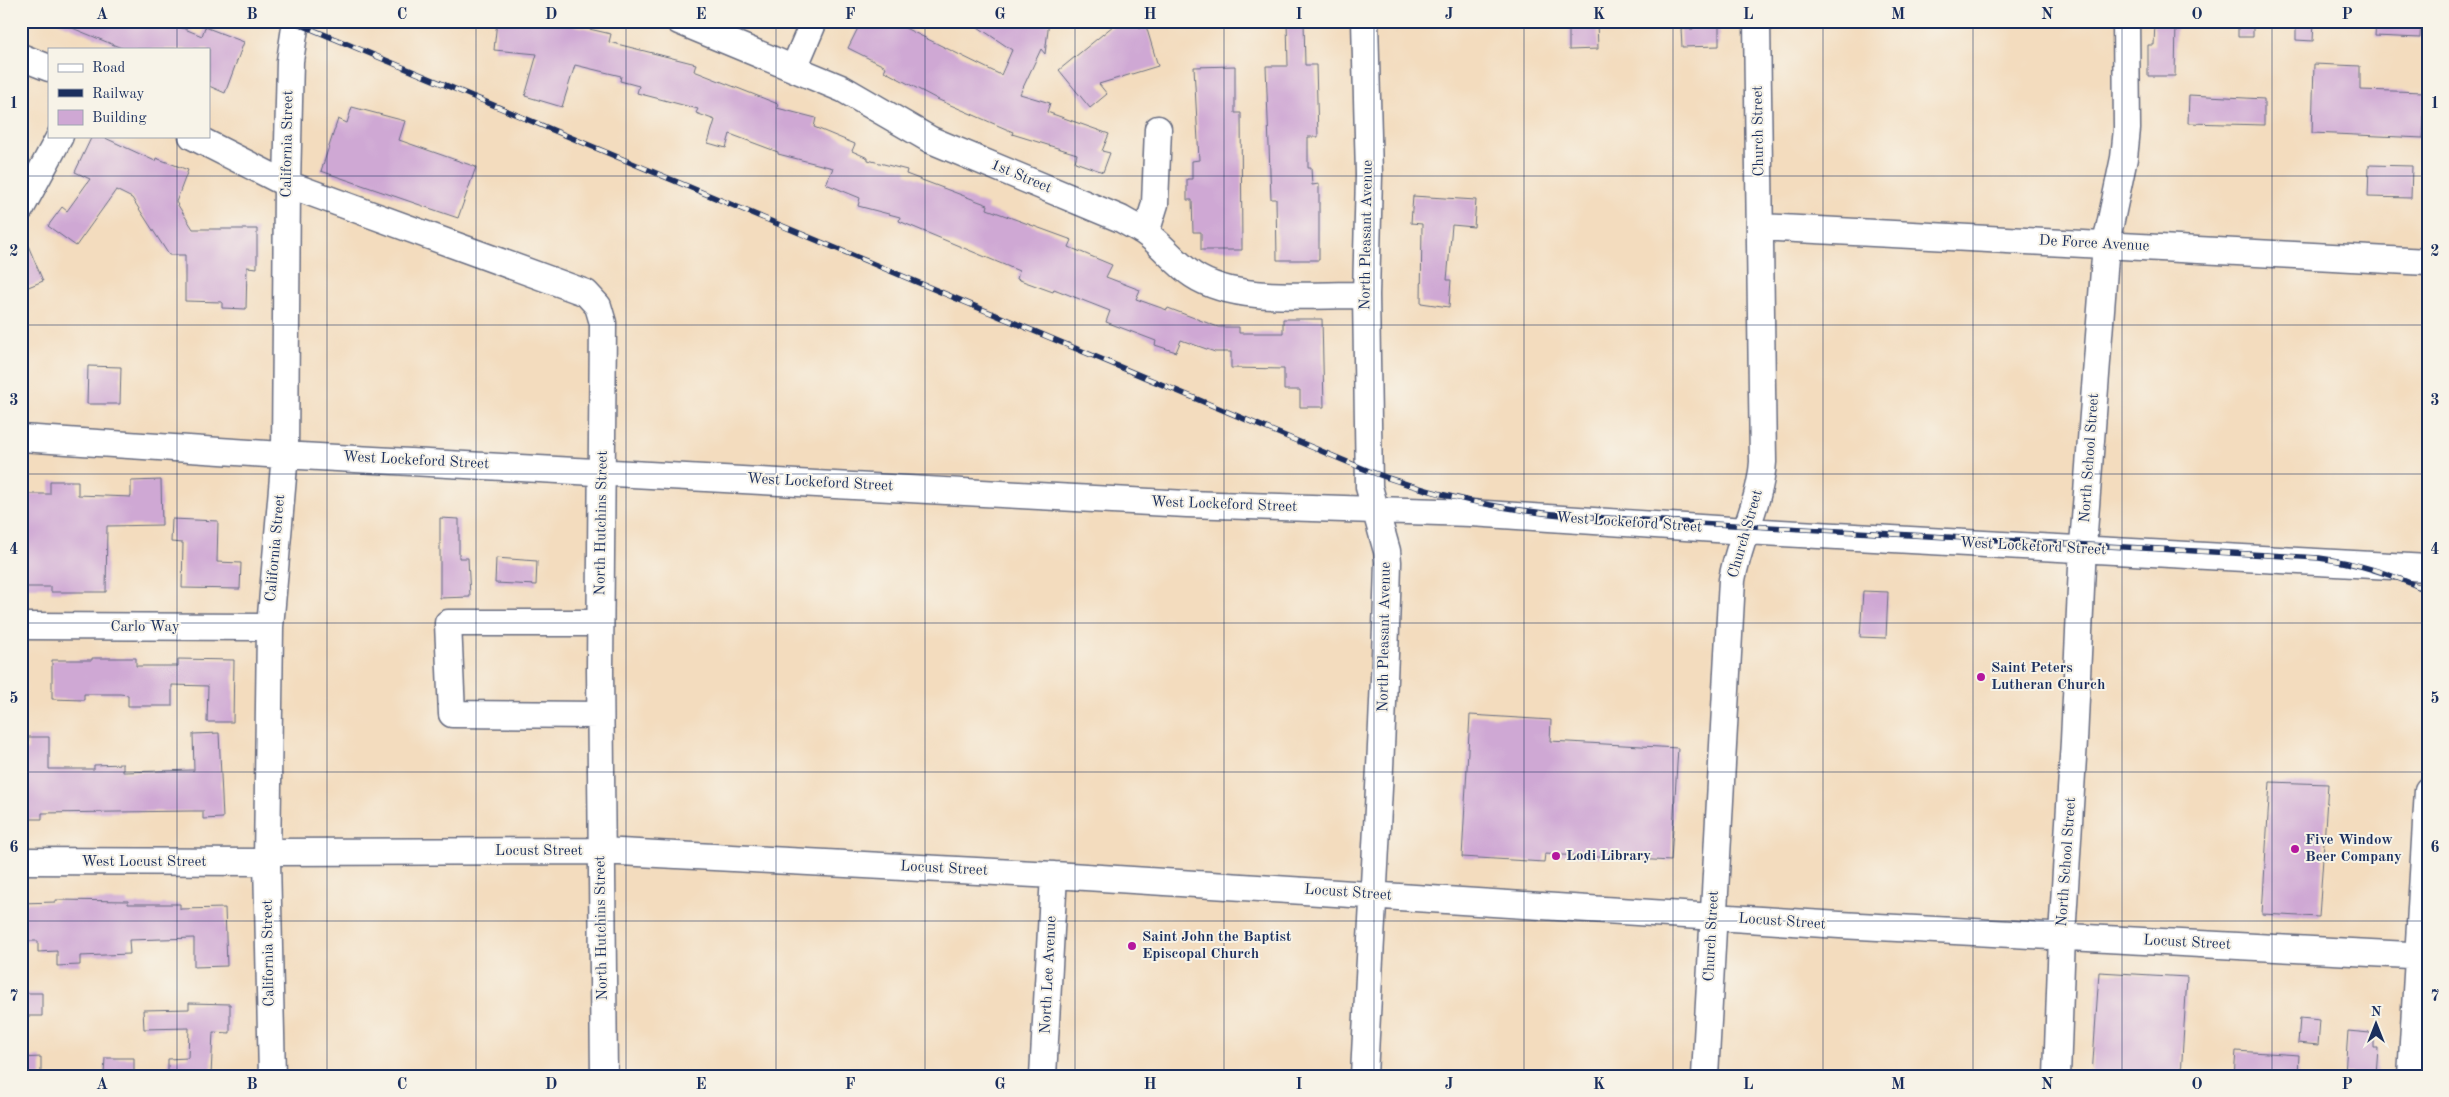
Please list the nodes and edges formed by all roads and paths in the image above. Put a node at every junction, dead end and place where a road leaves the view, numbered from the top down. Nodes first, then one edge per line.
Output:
1 (296, 21) edge
2 (679, 21) edge
3 (814, 21) edge
4 (1365, 21) edge
5 (1757, 21) edge
6 (2126, 21) edge
7 (21, 57) edge
8 (48, 68) edge
9 (794, 68) junction
10 (1158, 129) dead end
11 (59, 138) edge
12 (196, 138) edge
13 (287, 184) junction
14 (21, 208) edge
15 (1760, 227) junction
16 (1146, 233) junction
17 (2106, 244) junction
18 (2428, 262) edge
19 (1366, 295) junction
20 (21, 438) edge
21 (285, 454) junction
22 (603, 472) junction
23 (1375, 511) junction
24 (1746, 531) junction
25 (2082, 550) junction
26 (2428, 568) edge
27 (600, 623) junction
28 (21, 626) edge
29 (270, 627) junction
30 (600, 715) junction
31 (2428, 790) edge
32 (601, 851) junction
33 (268, 857) junction
34 (21, 861) edge
35 (1054, 875) junction
36 (1372, 895) junction
37 (1713, 917) junction
38 (2062, 936) junction
39 (2424, 955) edge
40 (272, 1076) edge
41 (604, 1076) edge
42 (1043, 1076) edge
43 (1364, 1076) edge
44 (1705, 1076) edge
45 (2057, 1076) edge
46 (2412, 1076) edge

1 - 13 street, California Street
2 - 9 street, 1st Street
3 - 9 street
4 - 19 street, North Pleasant Avenue
5 - 15 street, Church Street
6 - 17 street, North School Street
7 - 8 street
9 - 16 street, 1st Street
10 - 16 street
11 - 14 street
12 - 13 street, North Hutchins Street
13 - 21 street, California Street
13 - 22 street, North Hutchins Street
15 - 17 street, De Force Avenue
15 - 24 street, Church Street
16 - 19 street, 1st Street
17 - 18 street, De Force Avenue
17 - 25 street, North School Street
19 - 23 street, North Pleasant Avenue
20 - 21 street, West Lockeford Street
21 - 22 street, West Lockeford Street
21 - 29 street, California Street
22 - 23 street, West Lockeford Street
22 - 27 street, North Hutchins Street
23 - 24 street, West Lockeford Street
23 - 36 street, North Pleasant Avenue
24 - 25 street, West Lockeford Street
24 - 37 street, Church Street
25 - 26 street, West Lockeford Street
25 - 38 street, North School Street
27 - 30 street, North Hutchins Street
27 - 30 street
28 - 29 street, Carlo Way
29 - 33 street, California Street
30 - 32 street, North Hutchins Street
31 - 39 street
32 - 33 street, Locust Street
32 - 35 street, Locust Street
32 - 41 street, North Hutchins Street
33 - 34 street, West Locust Street
33 - 40 street, California Street
35 - 36 street, Locust Street
35 - 42 street, North Lee Avenue
36 - 37 street, Locust Street
36 - 43 street, North Pleasant Avenue
37 - 38 street, Locust Street
37 - 44 street, Church Street
38 - 39 street, Locust Street
38 - 45 street, North School Street
39 - 46 street

